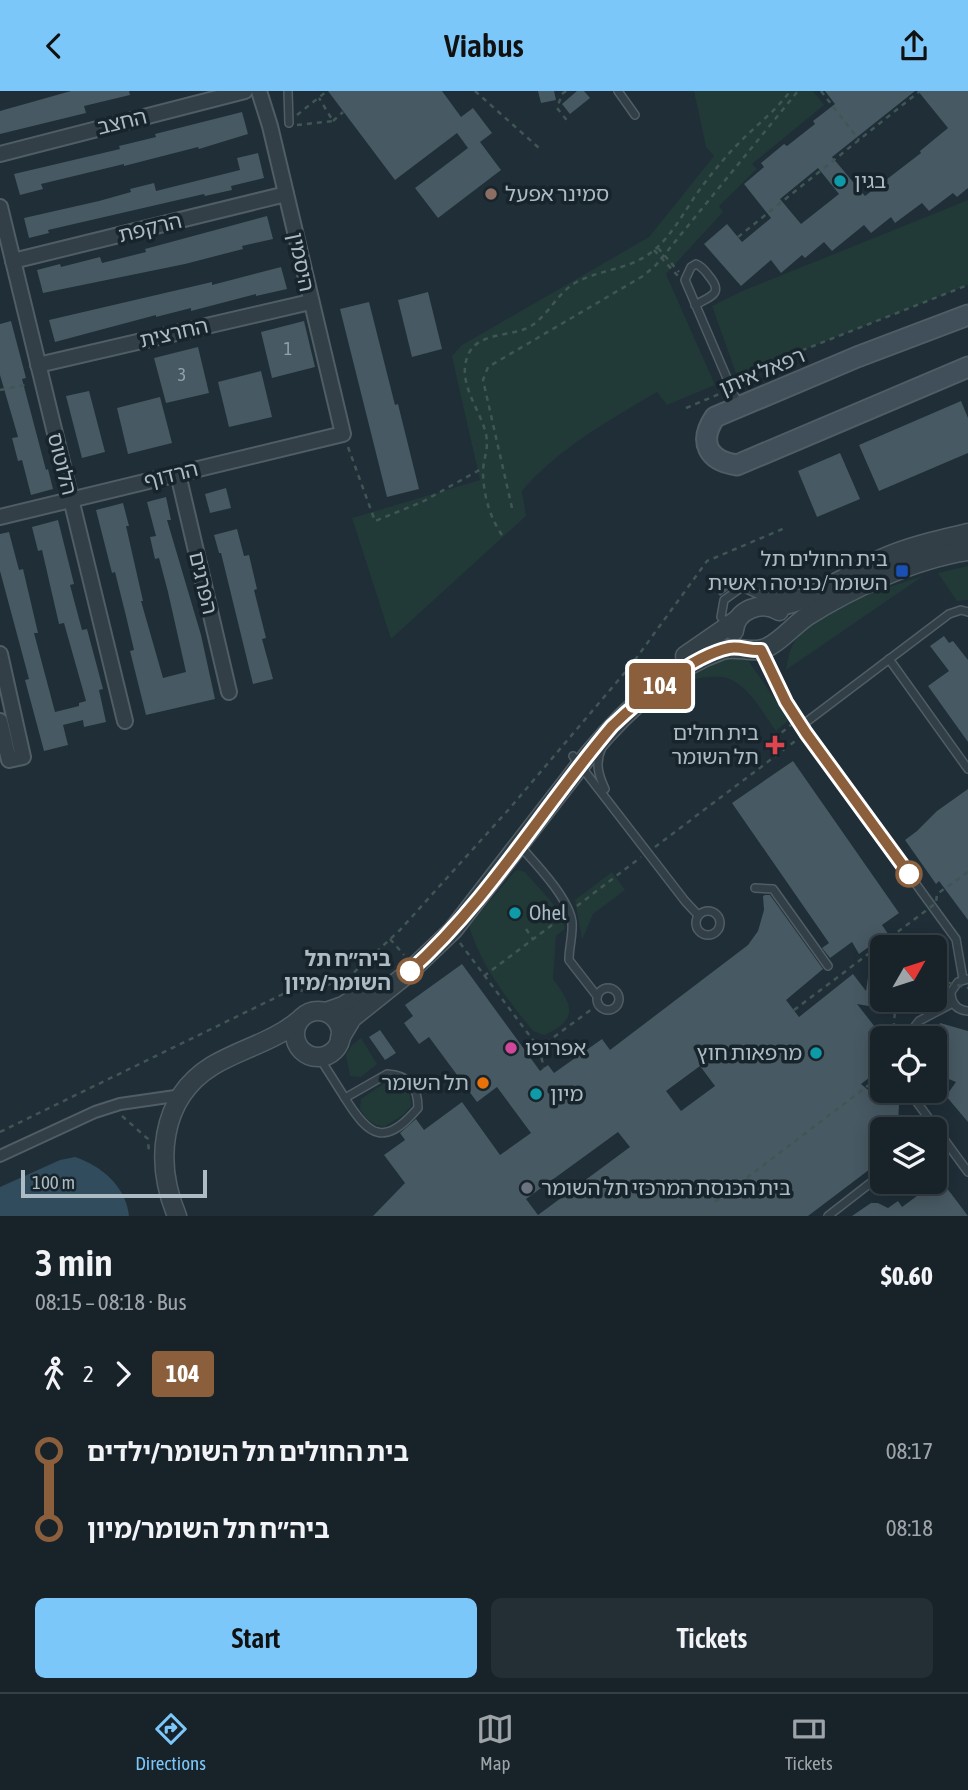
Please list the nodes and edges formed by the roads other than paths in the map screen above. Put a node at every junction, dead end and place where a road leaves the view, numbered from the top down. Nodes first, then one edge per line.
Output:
1 (244, 91) edge
2 (259, 91) edge
3 (288, 91) edge
4 (618, 91) edge
5 (635, 115) dead end
6 (291, 123) road end
7 (0, 154) edge
8 (286, 194) junction
9 (0, 207) edge
10 (13, 261) junction
11 (310, 302) junction
12 (695, 305) junction
13 (968, 315) edge
14 (38, 365) junction
15 (968, 367) edge
16 (736, 398) junction
17 (343, 434) joint
18 (178, 474) junction
19 (71, 500) junction
20 (0, 517) edge
21 (968, 533) edge
22 (968, 551) edge
23 (831, 584) junction
24 (770, 607) junction
25 (968, 612) edge
26 (733, 624) junction
27 (781, 637) junction
28 (753, 649) junction
29 (0, 654) edge
30 (889, 659) junction
31 (229, 692) dead end
32 (0, 721) edge
33 (125, 721) dead end
34 (799, 723) junction
35 (612, 726) junction
36 (577, 760) junction
37 (968, 769) edge
38 (611, 802) junction
39 (520, 845) junction
40 (755, 888) dead end
41 (698, 915) dead end
42 (828, 966) dead end
43 (965, 979) edge
44 (597, 1000) road end
45 (953, 1003) junction
46 (968, 1011) edge
47 (326, 1012) junction
48 (298, 1021) junction
49 (915, 1026) edge
50 (340, 1038) junction
51 (237, 1053) junction
52 (315, 1056) junction
53 (182, 1095) junction
54 (345, 1098) junction
55 (947, 1146) edge
56 (0, 1156) edge
57 (968, 1172) edge
58 (870, 1183) edge
59 (177, 1216) edge
60 (828, 1216) edge

1 - 7 street, החצב
2 - 8 street, היסמין
3 - 6 lane
4 - 5 lane
8 - 10 street, הרקפת
8 - 11 street, היסמין
9 - 10 street, הלוטוס
10 - 14 street, הלוטוס
11 - 14 street, החרצית
11 - 17 street, היסמין
12 - 12 lane
12 - 16 lane
13 - 16 main road, רפאל איתן
14 - 19 street, הלוטוס
15 - 16 main road, רפאל איתן
17 - 18 street, הרדוף
18 - 19 street, הרדוף
18 - 31 street, הפרגים
19 - 20 street, הרדוף
19 - 33 street, הלוטוס
21 - 23 street
22 - 27 street
23 - 24 street
23 - 26 lane
24 - 26 street
24 - 27 street
25 - 30 lane
26 - 28 street
26 - 36 street
27 - 28 street
28 - 34 lane
28 - 35 street
29 - 32 street
30 - 34 lane
30 - 37 lane
34 - 43 lane
35 - 36 street
35 - 38 lane
36 - 38 lane
36 - 39 street
36 - 47 street
38 - 41 lane
39 - 44 lane
39 - 50 street
40 - 42 lane
43 - 45 lane
45 - 46 lane
45 - 49 lane
47 - 48 street
47 - 50 street
48 - 51 street
48 - 52 street
50 - 52 street
51 - 52 street
51 - 53 street
52 - 54 lane
53 - 56 street
53 - 59 street
54 - 54 lane
55 - 57 lane
58 - 60 lane

